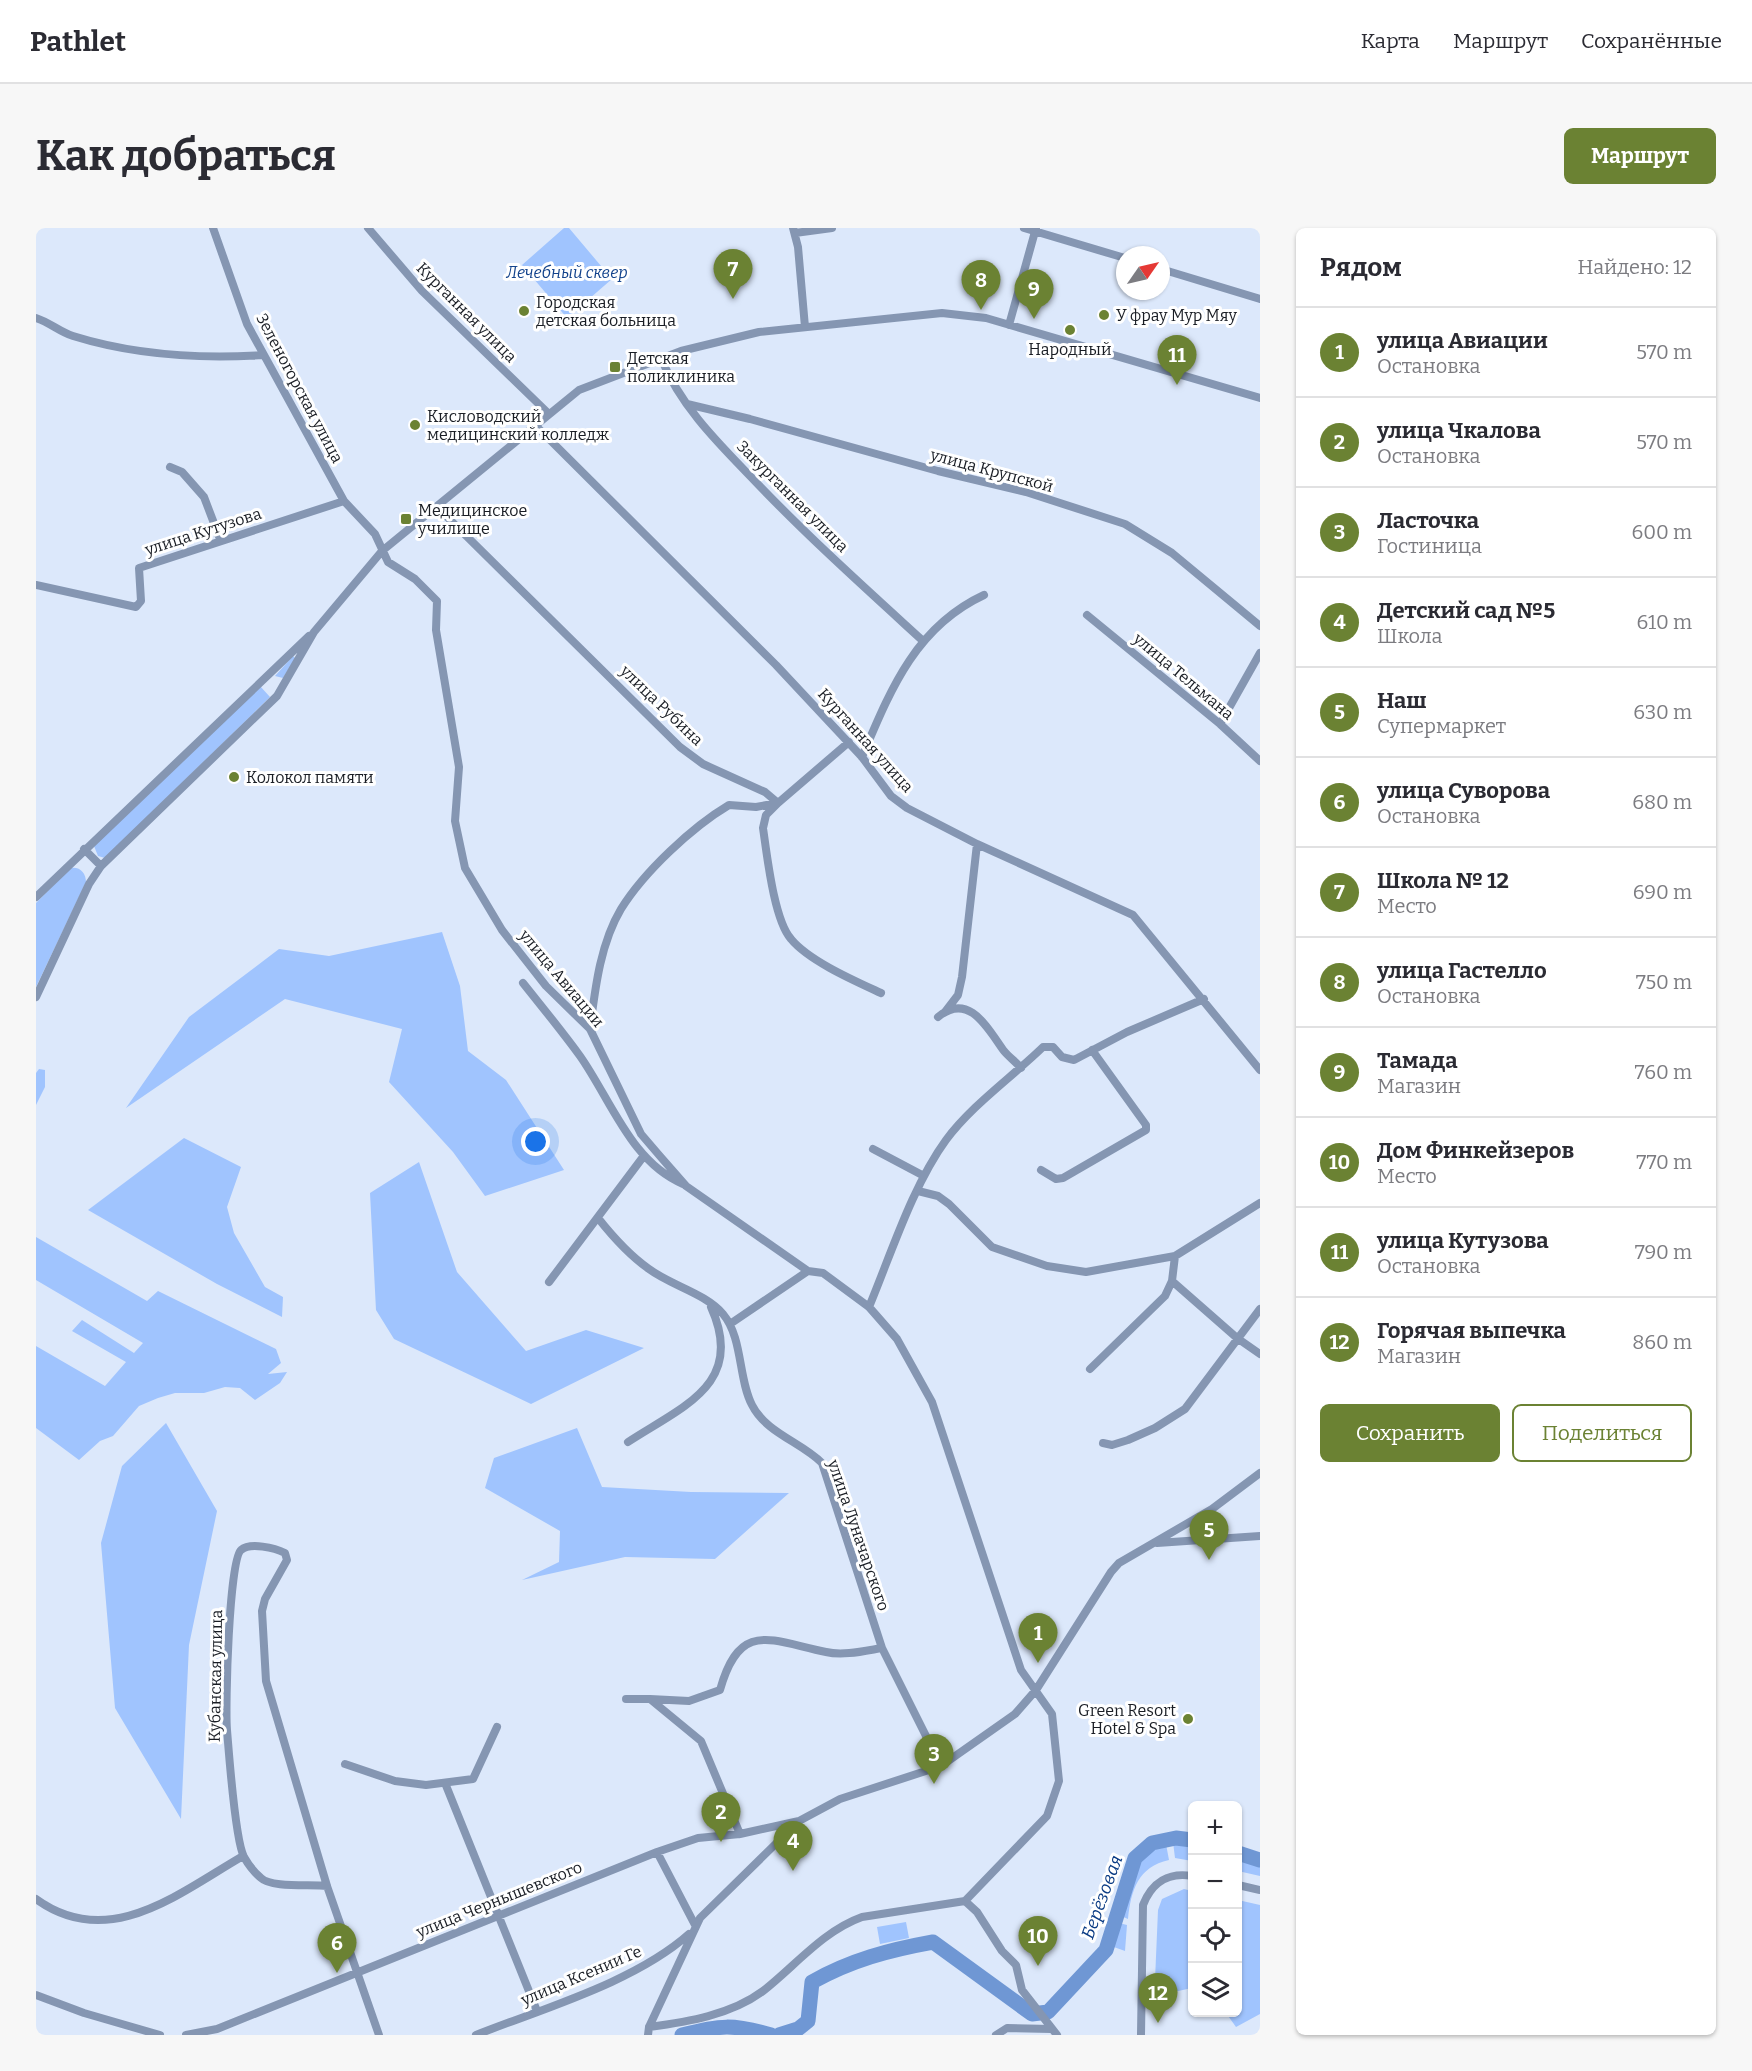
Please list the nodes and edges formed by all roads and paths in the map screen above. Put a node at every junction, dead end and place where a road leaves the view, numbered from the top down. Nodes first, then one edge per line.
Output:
1 (213, 228) edge
2 (368, 228) edge
3 (832, 228) edge
4 (1024, 228) edge
5 (794, 230) edge
6 (1035, 230) edge
7 (1116, 255) edge
8 (1170, 272) edge
9 (1260, 299) edge
10 (36, 316) edge
11 (1009, 325) junction
12 (805, 327) junction
13 (263, 355) junction
14 (661, 357) junction
15 (1260, 398) edge
16 (687, 404) junction
17 (548, 413) junction
18 (535, 425) junction
19 (170, 467) dead end
20 (344, 501) junction
21 (437, 507) junction
22 (220, 539) junction
23 (382, 551) junction
24 (36, 585) edge
25 (984, 595) dead end
26 (1087, 615) dead end
27 (1260, 626) edge
28 (314, 632) junction
29 (922, 640) junction
30 (1260, 653) edge
31 (1220, 724) junction
32 (849, 742) junction
33 (862, 758) junction
34 (1260, 761) edge
35 (778, 803) junction
36 (978, 844) junction
37 (84, 849) junction
38 (101, 866) junction
39 (36, 897) edge
40 (523, 983) dead end
41 (881, 993) dead end
42 (36, 997) edge
43 (1204, 999) junction
44 (590, 1029) junction
45 (1092, 1050) junction
46 (1021, 1068) junction
47 (1260, 1070) edge
48 (873, 1149) dead end
49 (643, 1157) junction
50 (1041, 1170) dead end
51 (924, 1176) junction
52 (687, 1186) junction
53 (918, 1191) junction
54 (1260, 1203) edge
55 (597, 1218) junction
56 (1175, 1256) junction
57 (808, 1271) junction
58 (1172, 1281) junction
59 (549, 1282) dead end
60 (710, 1304) junction
61 (869, 1307) junction
62 (1260, 1310) edge
63 (730, 1324) junction
64 (1237, 1338) junction
65 (1260, 1354) edge
66 (1090, 1369) dead end
67 (628, 1442) dead end
68 (1102, 1443) dead end
69 (1260, 1473) edge
70 (1260, 1536) edge
71 (1154, 1543) junction
72 (882, 1648) junction
73 (1036, 1690) junction
74 (650, 1699) junction
75 (626, 1700) dead end
76 (497, 1727) dead end
77 (345, 1764) dead end
78 (940, 1767) junction
79 (445, 1783) junction
80 (799, 1821) junction
81 (741, 1834) junction
82 (657, 1852) junction
83 (243, 1856) junction
84 (1188, 1876) edge
85 (327, 1886) junction
86 (1242, 1886) edge
87 (1260, 1890) edge
88 (36, 1899) edge
89 (965, 1901) junction
90 (498, 1915) junction
91 (693, 1928) junction
92 (356, 1971) junction
93 (36, 1995) edge
94 (537, 2011) junction
95 (649, 2031) edge
96 (217, 2032) edge
97 (1054, 2032) edge
98 (160, 2035) edge
99 (186, 2035) edge
100 (379, 2035) edge
101 (476, 2035) edge
102 (996, 2035) edge
103 (1141, 2035) edge

1 - 13 street, Зеленогорская улица
2 - 17 street, Курганная улица
3 - 5 street
4 - 6 street
5 - 12 street
6 - 7 street
6 - 11 street
8 - 9 street
10 - 13 street
11 - 12 street
11 - 15 street
12 - 14 street
13 - 20 street, Зеленогорская улица
14 - 16 street, Закурганная улица
14 - 17 street
16 - 27 street, улица Крупской
16 - 29 street, Закурганная улица
17 - 18 street
18 - 21 street
18 - 32 street, Курганная улица
19 - 22 street
20 - 22 street, улица Кутузова
20 - 23 street, Зеленогорская улица
21 - 23 street
21 - 35 street, улица Рубина
22 - 24 street, улица Кутузова
23 - 28 street
23 - 44 street, улица Авиации
25 - 29 street
26 - 31 street, улица Тельмана
28 - 37 street
28 - 38 street
29 - 33 street
30 - 31 street
31 - 34 street, улица Тельмана
32 - 33 street, Курганная улица
32 - 35 street
33 - 36 street, Курганная улица
35 - 41 street
35 - 44 street
36 - 43 street, Курганная улица
36 - 46 street
37 - 38 street
37 - 39 street
38 - 42 street
40 - 49 street, улица Авиации
43 - 45 street
43 - 47 street, Курганная улица
44 - 52 street, улица Авиации
45 - 46 street
45 - 50 street
46 - 51 street
48 - 51 street
49 - 52 street, улица Авиации
49 - 55 street
51 - 53 street
52 - 57 street, улица Авиации
53 - 56 street
53 - 61 street
54 - 56 street
55 - 59 street
55 - 60 street
56 - 58 street
57 - 61 street, улица Авиации
57 - 63 street
58 - 64 street
58 - 66 street
60 - 63 street
60 - 67 street
61 - 73 street, улица Авиации
62 - 64 street
63 - 72 street, улица Луначарского
64 - 65 street
64 - 68 street
69 - 71 street
70 - 71 street
71 - 73 street
72 - 74 street
72 - 78 street, улица Луначарского
73 - 78 street
73 - 89 street, улица Авиации
74 - 75 street
74 - 81 street
76 - 79 street
77 - 79 street
78 - 80 street
79 - 90 street
80 - 81 street, улица Чернышевского
80 - 91 street
81 - 82 street, улица Чернышевского
82 - 90 street, улица Чернышевского
82 - 91 street
83 - 85 street
83 - 85 street, Кубанская улица
83 - 88 street
84 - 103 street
85 - 92 street
86 - 87 street
89 - 95 street
89 - 97 street
90 - 92 street, улица Чернышевского
90 - 94 street
91 - 94 street, улица Ксении Ге
91 - 95 street
92 - 96 street, улица Чернышевского
92 - 100 street
93 - 98 street
94 - 101 street, улица Ксении Ге
96 - 99 street, улица Чернышевского
97 - 102 street

